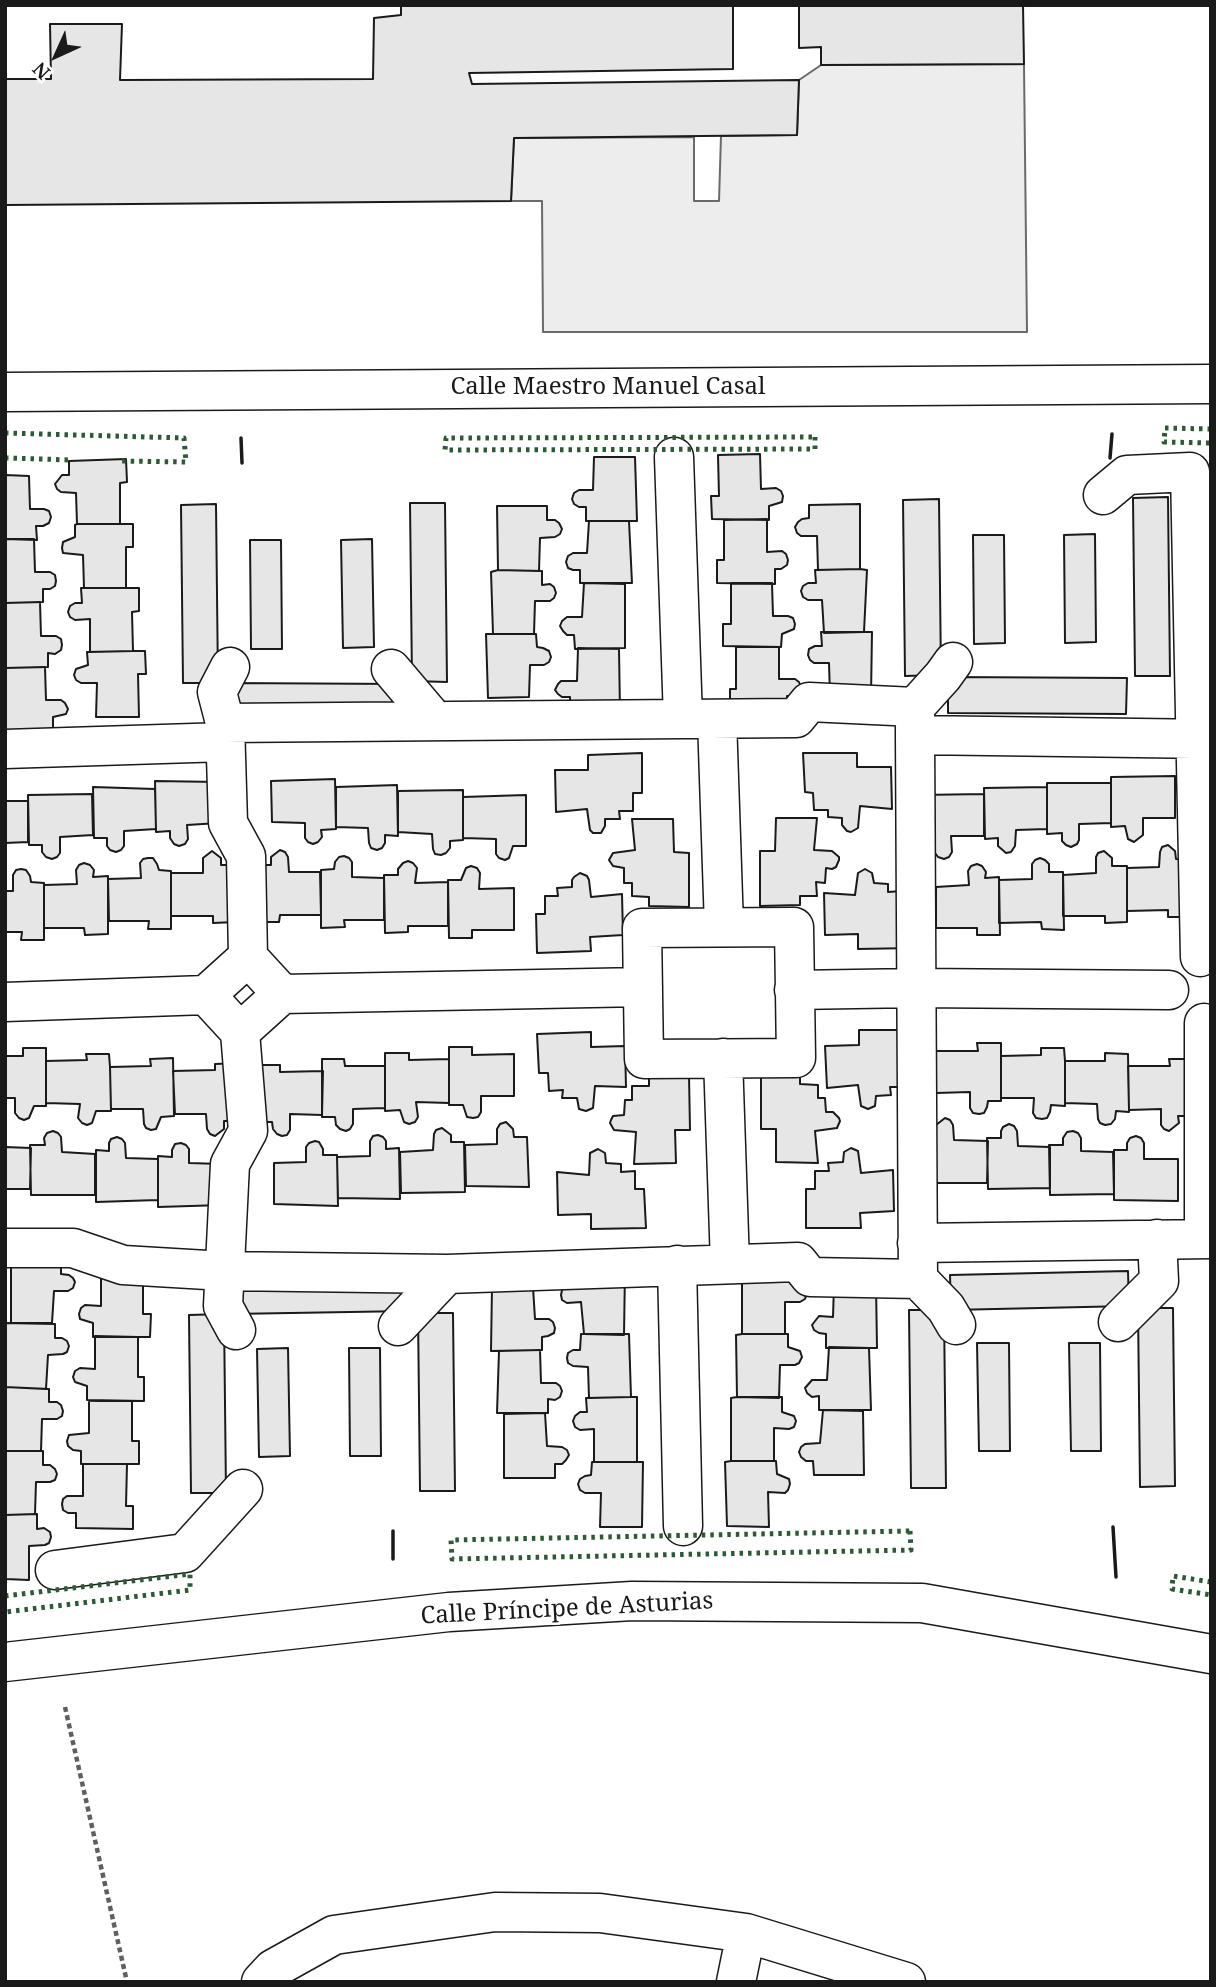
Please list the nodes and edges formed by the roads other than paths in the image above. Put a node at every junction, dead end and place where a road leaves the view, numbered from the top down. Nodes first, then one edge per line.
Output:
1 (1211, 384) edge
2 (5, 392) edge
3 (674, 457) dead end
4 (1103, 495) dead end
5 (953, 662) dead end
6 (230, 667) dead end
7 (391, 668) dead end
8 (700, 719) junction
9 (915, 721) junction
10 (435, 722) junction
11 (225, 732) junction
12 (1204, 739) edge
13 (5, 749) edge
14 (724, 927) junction
15 (248, 957) junction
16 (1206, 961) edge
17 (643, 987) junction
18 (916, 988) junction
19 (794, 990) junction
20 (1169, 990) junction
21 (282, 994) junction
22 (206, 995) junction
23 (5, 1002) edge
24 (1207, 1019) edge
25 (240, 1032) junction
26 (723, 1058) junction
27 (1157, 1239) junction
28 (1208, 1239) edge
29 (5, 1248) edge
30 (917, 1261) junction
31 (730, 1264) junction
32 (677, 1265) junction
33 (224, 1271) junction
34 (447, 1274) junction
35 (1118, 1322) dead end
36 (956, 1325) dead end
37 (398, 1326) dead end
38 (236, 1330) dead end
39 (243, 1489) dead end
40 (683, 1526) dead end
41 (55, 1570) dead end
42 (1211, 1654) edge
43 (5, 1662) edge
44 (746, 1933) junction
45 (261, 1982) edge
46 (736, 1982) edge
47 (906, 1982) edge

1 - 2 street, Calle Maestro Manuel Casal
3 - 8 street
4 - 12 street
5 - 9 street
6 - 11 street
7 - 10 street
8 - 9 street
8 - 10 street
8 - 14 street
9 - 12 street
9 - 18 street
10 - 11 street
11 - 13 street
11 - 15 street
12 - 16 street
14 - 17 street
14 - 19 street
15 - 21 street
15 - 22 street
16 - 20 street
17 - 21 street
17 - 26 street
18 - 19 street
18 - 20 street
18 - 30 street
19 - 26 street
20 - 24 street
21 - 25 street
22 - 23 street
22 - 25 street
24 - 28 street
25 - 33 street
26 - 31 street
27 - 28 street
27 - 30 street
27 - 35 street
29 - 33 street
30 - 31 street
30 - 36 street
31 - 32 street
32 - 34 street
32 - 40 street
33 - 34 street
33 - 38 street
34 - 37 street
39 - 41 street
42 - 43 street, Calle Príncipe de Asturias
44 - 45 street
44 - 46 street
44 - 47 street

